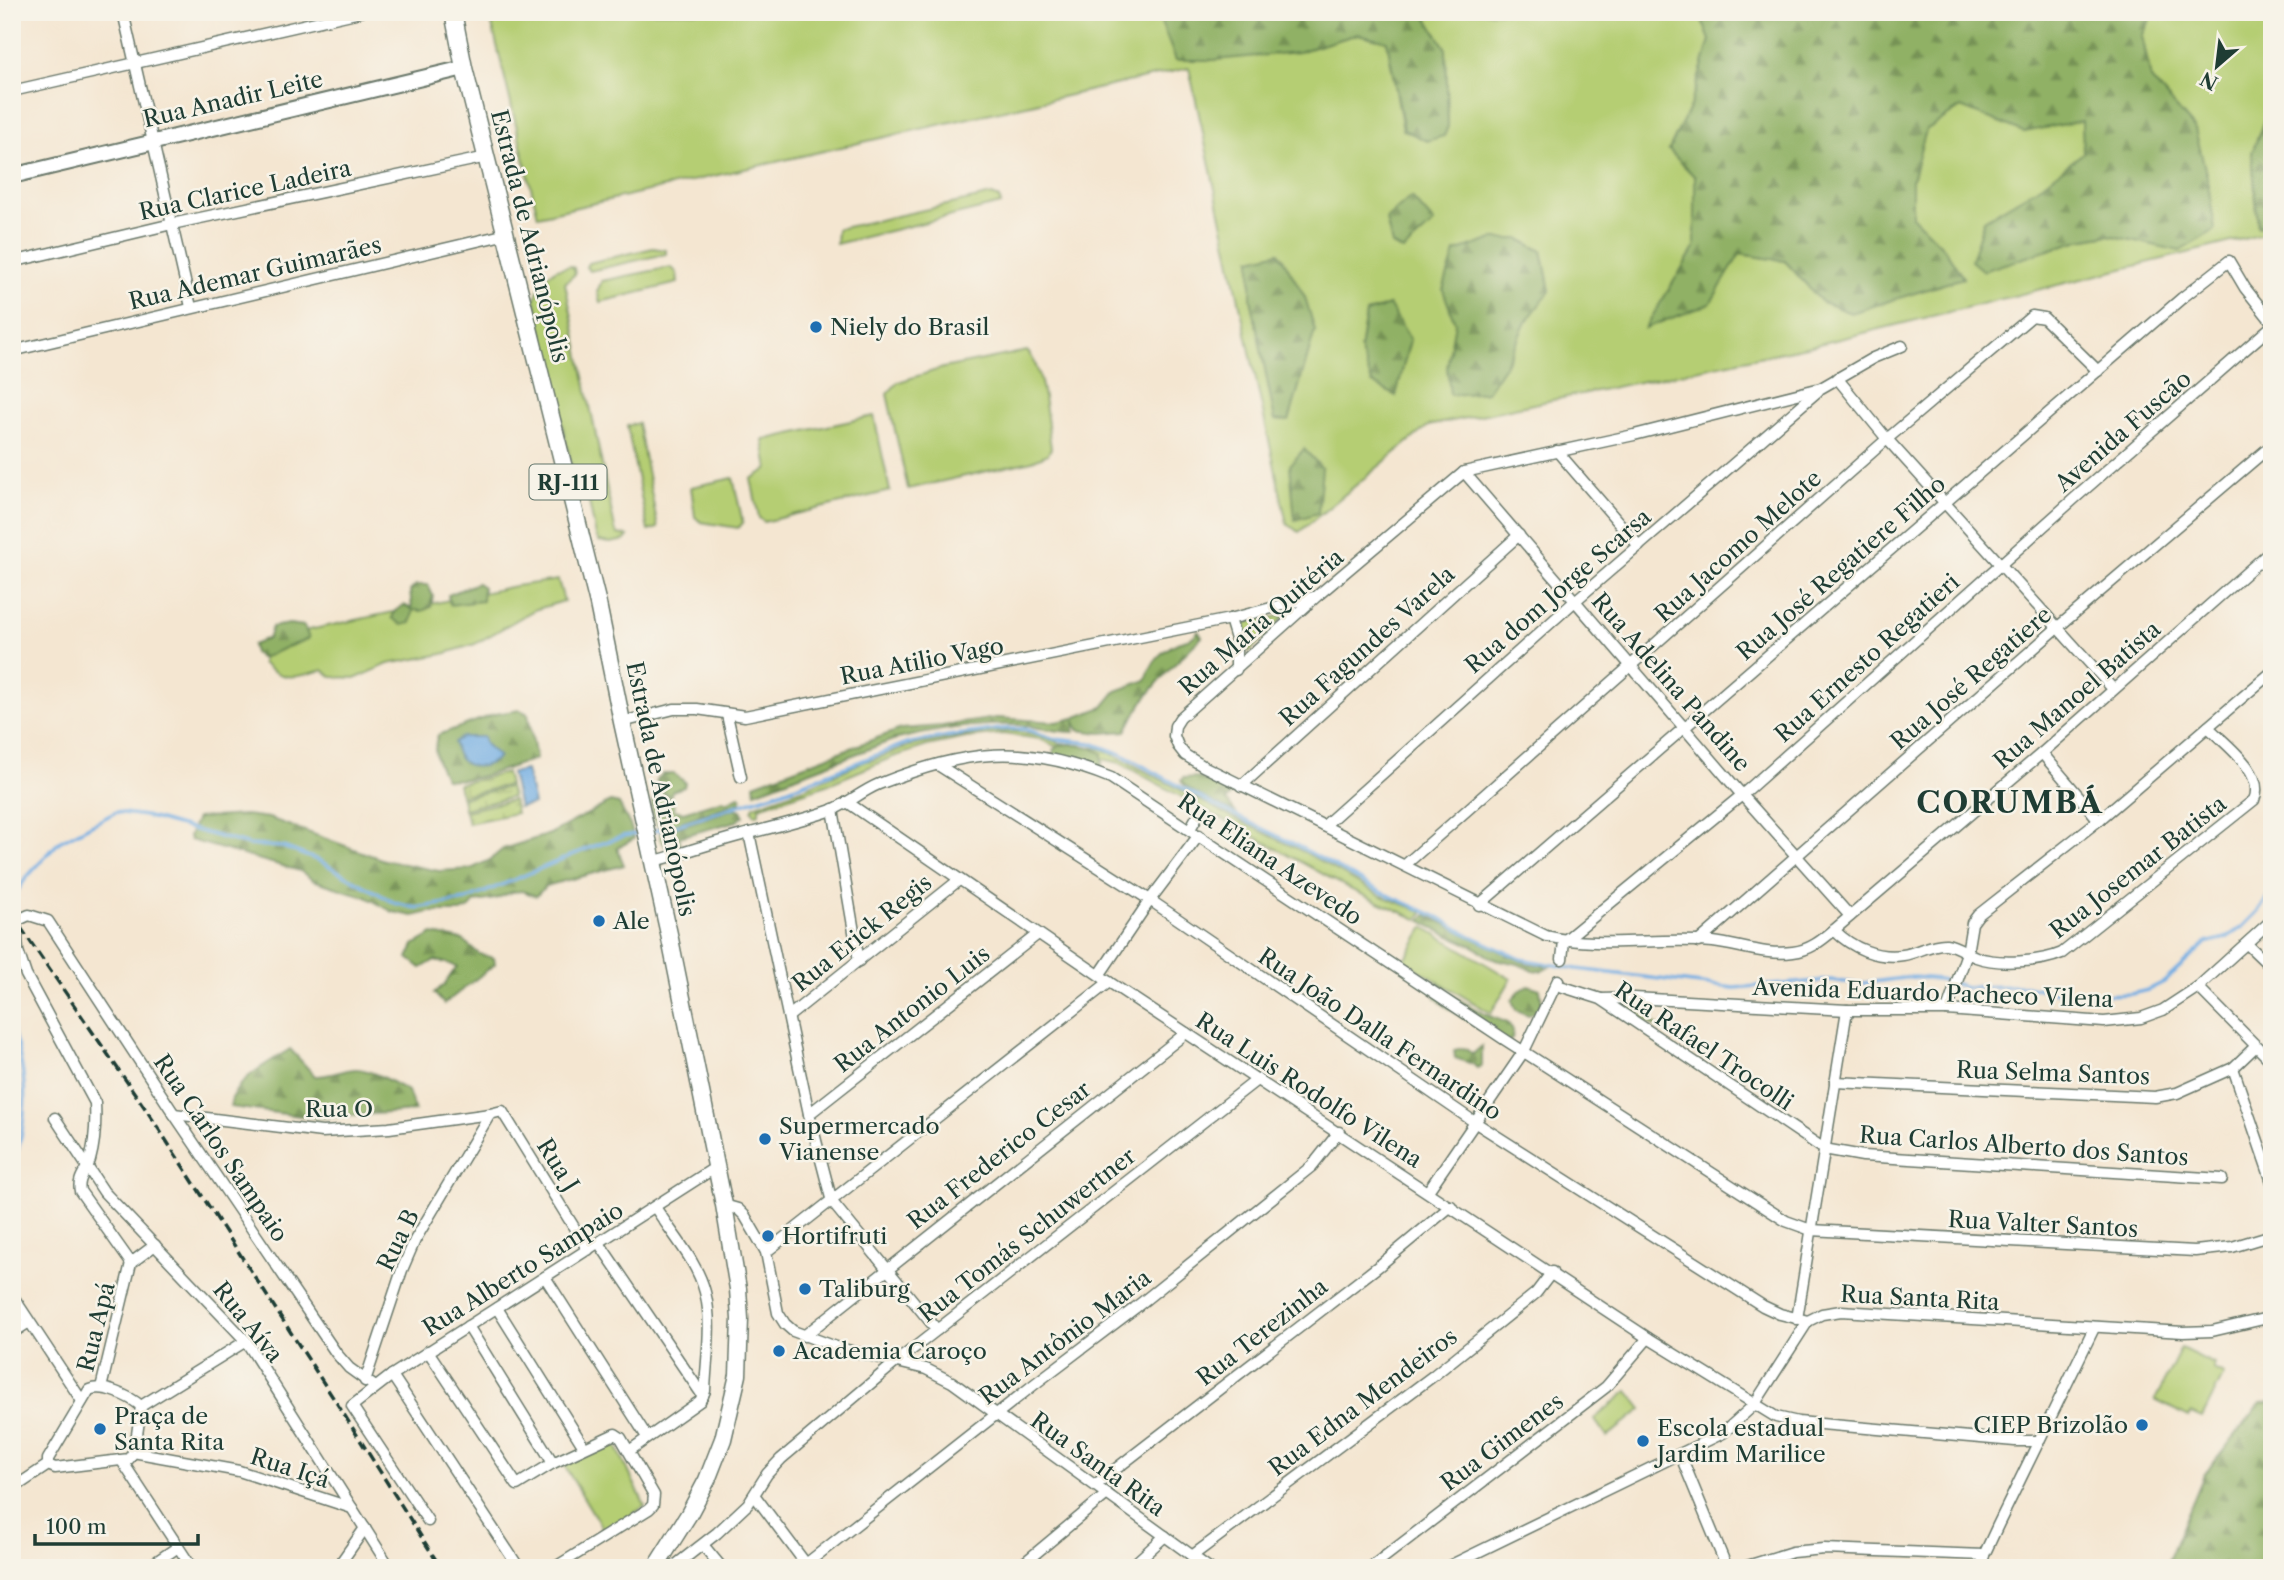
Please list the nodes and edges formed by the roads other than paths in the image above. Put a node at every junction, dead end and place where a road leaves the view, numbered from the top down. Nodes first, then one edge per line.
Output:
1 (123, 12) edge
2 (360, 12) edge
3 (453, 12) edge
4 (135, 62) junction
5 (464, 68) junction
6 (12, 91) edge
7 (153, 141) junction
8 (487, 158) junction
9 (12, 176) edge
10 (172, 224) junction
11 (507, 234) junction
12 (2229, 261) joint
13 (12, 262) edge
14 (191, 307) junction
15 (2272, 324) edge
16 (1902, 346) dead end
17 (12, 351) edge
18 (2098, 371) junction
19 (1837, 378) junction
20 (1821, 388) junction
21 (1887, 439) junction
22 (2272, 445) edge
23 (1557, 451) junction
24 (1464, 472) junction
25 (1946, 504) junction
26 (1519, 535) junction
27 (1639, 546) junction
28 (2272, 550) edge
29 (2000, 564) junction
30 (1317, 596) junction
31 (1575, 601) junction
32 (1230, 619) junction
33 (2057, 628) junction
34 (1631, 666) junction
35 (1236, 670) junction
36 (2272, 672) edge
37 (2113, 689) junction
38 (727, 715) junction
39 (622, 722) junction
40 (2208, 726) junction
41 (1685, 728) junction
42 (2042, 753) junction
43 (938, 765) junction
44 (741, 777) dead end
45 (1241, 786) junction
46 (1742, 795) junction
47 (847, 802) junction
48 (833, 809) junction
49 (1198, 815) dead end
50 (2099, 820) junction
51 (1324, 826) junction
52 (1195, 832) junction
53 (748, 833) junction
54 (1796, 855) junction
55 (652, 857) junction
56 (1405, 864) junction
57 (959, 880) junction
58 (1150, 900) junction
59 (1479, 905) junction
60 (1850, 916) junction
61 (2272, 920) edge
62 (1835, 930) junction
63 (1038, 934) junction
64 (1564, 941) junction
65 (1698, 942) junction
66 (2247, 944) junction
67 (1811, 948) joint
68 (1967, 953) junction
69 (1562, 959) dead end
70 (859, 961) junction
71 (2272, 968) edge
72 (1100, 974) junction
73 (1109, 982) junction
74 (2199, 987) junction
75 (1601, 999) junction
76 (1847, 1010) junction
77 (1947, 1010) junction
78 (789, 1016) junction
79 (1186, 1032) junction
80 (2255, 1047) junction
81 (1524, 1051) junction
82 (2272, 1062) edge
83 (2233, 1068) junction
84 (1258, 1079) junction
85 (1835, 1083) junction
86 (174, 1114) junction
87 (490, 1114) junction
88 (809, 1114) junction
89 (55, 1118) dead end
90 (1476, 1123) junction
91 (1339, 1132) junction
92 (1824, 1149) junction
93 (88, 1166) junction
94 (716, 1167) junction
95 (2222, 1179) dead end
96 (2272, 1182) edge
97 (1428, 1191) junction
98 (832, 1202) junction
99 (724, 1205) junction
100 (1451, 1206) junction
101 (655, 1207) junction
102 (1811, 1230) junction
103 (2272, 1235) edge
104 (599, 1243) junction
105 (155, 1245) junction
106 (588, 1250) junction
107 (766, 1252) junction
108 (131, 1263) junction
109 (887, 1268) junction
110 (1552, 1272) junction
111 (545, 1278) junction
112 (12, 1295) edge
113 (497, 1308) junction
114 (2272, 1317) edge
115 (1797, 1319) junction
116 (1808, 1321) junction
117 (29, 1322) junction
118 (468, 1326) junction
119 (2094, 1328) junction
120 (937, 1329) junction
121 (12, 1333) edge
122 (804, 1336) junction
123 (1648, 1338) junction
124 (246, 1342) junction
125 (428, 1351) junction
126 (896, 1362) junction
127 (392, 1375) junction
128 (369, 1384) junction
129 (101, 1388) junction
130 (703, 1396) junction
131 (82, 1401) junction
132 (1754, 1405) junction
133 (141, 1406) junction
134 (996, 1413) junction
135 (647, 1437) junction
136 (2039, 1441) junction
137 (584, 1447) junction
138 (629, 1451) junction
139 (134, 1452) junction
140 (1680, 1454) junction
141 (122, 1461) junction
142 (553, 1462) junction
143 (48, 1465) junction
144 (1095, 1485) junction
145 (12, 1489) edge
146 (1107, 1494) junction
147 (755, 1496) junction
148 (352, 1508) junction
149 (428, 1521) dead end
150 (365, 1528) junction
151 (1165, 1536) junction
152 (703, 1545) junction
153 (178, 1547) junction
154 (1984, 1555) junction
155 (1192, 1556) junction
156 (807, 1566) edge
157 (147, 1568) edge
158 (192, 1568) edge
159 (337, 1568) edge
160 (390, 1568) edge
161 (519, 1568) edge
162 (554, 1568) edge
163 (655, 1568) edge
164 (672, 1568) edge
165 (722, 1568) edge
166 (1018, 1568) edge
167 (1130, 1568) edge
168 (1209, 1568) edge
169 (1370, 1568) edge
170 (1445, 1568) edge
171 (1727, 1568) edge
172 (1741, 1568) edge
173 (1981, 1568) edge

1 - 4 street
2 - 4 street
3 - 5 main road, Estrada de Adrianópolis / RJ-111
4 - 6 street
4 - 7 street
5 - 7 main road, Rua Anadir Leite
5 - 8 main road, Estrada de Adrianópolis / RJ-111
7 - 9 main road, Rua Anadir Leite
7 - 10 street
8 - 10 street, Rua Clarice Ladeira
8 - 11 main road, Estrada de Adrianópolis / RJ-111
10 - 13 street, Rua Clarice Ladeira
10 - 14 street
11 - 14 street, Rua Ademar Guimarães
11 - 39 main road, Estrada de Adrianópolis / RJ-111
12 - 15 street, Avenida Fuscão
12 - 18 street, Rua José Regatiere Filho
14 - 17 street, Rua Ademar Guimarães
15 - 29 street, Avenida Fuscão
16 - 19 street, Rua Maria Quitéria
18 - 21 street, Rua Jacomo Melote
18 - 25 street, Rua José Regatiere Filho
19 - 20 street, Rua Maria Quitéria
19 - 21 street
20 - 23 street, Rua Maria Quitéria
20 - 27 street, Rua dom Jorge Scarsa
21 - 25 street
21 - 34 street, Rua Jacomo Melote
22 - 33 street, Rua José Regatiere
23 - 24 street, Rua Maria Quitéria
23 - 27 street
24 - 26 street, Rua Adelina Pandine
24 - 30 street, Rua Maria Quitéria
25 - 29 street
25 - 41 street, Rua José Regatiere Filho
26 - 31 street, Rua Adelina Pandine
26 - 45 street, Rua Fagundes Varela
27 - 31 street, Rua dom Jorge Scarsa
28 - 37 street, Rua Manoel Batista
29 - 33 street
29 - 46 street, Rua Ernesto Regatieri
30 - 32 street, Rua Atilio Vago
30 - 35 street, Rua Maria Quitéria
31 - 34 street, Rua Adelina Pandine
31 - 51 street, Rua dom Jorge Scarsa
32 - 35 street
32 - 38 street, Rua Atilio Vago
33 - 37 street
33 - 54 street, Rua José Regatiere
34 - 41 street, Rua Adelina Pandine
34 - 56 street, Rua Jacomo Melote
35 - 45 street, Rua Maria Quitéria
36 - 40 street
37 - 42 street, Rua Manoel Batista
38 - 39 street, Rua Atilio Vago
38 - 44 street
39 - 55 main road, Estrada de Adrianópolis / RJ-111
40 - 50 street
40 - 68 street, Rua Josemar Batista
41 - 46 street, Rua Adelina Pandine
41 - 59 street, Rua José Regatiere Filho
42 - 50 street
42 - 60 street, Rua Manoel Batista
43 - 47 street, Rua Eliana Azevedo
43 - 52 street, Rua Eliana Azevedo
43 - 58 street, Rua João Dalla Fernardino
45 - 51 street, Rua Maria Quitéria
46 - 54 street, Rua Adelina Pandine
46 - 64 street, Rua Ernesto Regatieri
47 - 48 street, Rua Eliana Azevedo
47 - 57 street, Rua Luis Rodolfo Vilena
48 - 53 street, Rua Eliana Azevedo
48 - 70 street
49 - 52 street
50 - 68 street
51 - 56 street, Rua Maria Quitéria
52 - 58 street
52 - 81 street, Rua Eliana Azevedo
53 - 55 street, Rua Eliana Azevedo
53 - 78 street
54 - 60 street, Rua Adelina Pandine
54 - 65 street, Rua José Regatiere
55 - 94 main road, Estrada de Adrianópolis / RJ-111
56 - 59 street, Rua Maria Quitéria
57 - 63 street, Rua Luis Rodolfo Vilena
57 - 70 street, Rua Erick Regis
58 - 72 street
58 - 90 street, Rua João Dalla Fernardino
59 - 64 street, Rua Maria Quitéria
60 - 62 street, Rua Manoel Batista
61 - 66 street, Avenida Eduardo Pacheco Vilena
62 - 67 street, Rua Manoel Batista
62 - 68 street, Rua Josemar Batista
63 - 72 street, Rua Luis Rodolfo Vilena
63 - 88 street, Rua Antonio Luis
64 - 65 street, Rua Maria Quitéria
64 - 69 street
65 - 67 street, Rua Maria Quitéria
66 - 71 street
66 - 74 street, Avenida Eduardo Pacheco Vilena
68 - 77 street
70 - 78 street, Rua Erick Regis
72 - 73 street, Rua Luis Rodolfo Vilena
73 - 79 street, Rua Luis Rodolfo Vilena
73 - 98 street
74 - 77 street, Avenida Eduardo Pacheco Vilena
74 - 80 street
75 - 76 street, Avenida Eduardo Pacheco Vilena
75 - 81 street, Rua Rafael Trocolli
75 - 92 street, Rua Rafael Trocolli
76 - 77 street, Avenida Eduardo Pacheco Vilena
76 - 85 street
78 - 88 street
79 - 84 street, Rua Luis Rodolfo Vilena
79 - 109 street, Rua Frederico Cesar
80 - 82 street
80 - 83 street, Rua Selma Santos
81 - 90 street
81 - 102 street, Rua Eliana Azevedo
83 - 85 street, Rua Selma Santos
83 - 96 street
84 - 91 street, Rua Luis Rodolfo Vilena
84 - 120 street, Rua Tomás Schuwertner
85 - 92 street
86 - 87 street, Rua O
86 - 93 street, Rua Carlos Sampaio
86 - 128 street, Rua Carlos Sampaio
87 - 106 street, Rua J
87 - 128 street, Rua B
88 - 98 street
89 - 93 street, Rua Aíva
90 - 97 street
90 - 115 street, Rua João Dalla Fernardino
91 - 97 street, Rua Luis Rodolfo Vilena
91 - 134 street, Rua Antônio Maria
92 - 95 street, Rua Carlos Alberto dos Santos
92 - 102 street
93 - 105 street, Rua Aíva
93 - 108 street
94 - 99 main road, Estrada de Adrianópolis / RJ-111
94 - 101 street, Rua Alberto Sampaio
97 - 100 street, Rua Luis Rodolfo Vilena
98 - 107 street
98 - 109 street
99 - 107 street, Rua Santa Rita
99 - 163 main road, Estrada de Adrianópolis / RJ-111
100 - 110 street, Rua Luis Rodolfo Vilena
100 - 144 street, Rua Terezinha
101 - 104 street, Rua Alberto Sampaio
101 - 130 street
102 - 103 street, Rua Valter Santos
102 - 115 street
104 - 106 street, Rua Alberto Sampaio
104 - 130 street
105 - 108 street, Rua Apá
105 - 124 street, Rua Aíva
106 - 111 street, Rua Alberto Sampaio
107 - 122 street, Rua Santa Rita
108 - 129 street, Rua Apá
109 - 120 street
109 - 122 street, Rua Frederico Cesar
110 - 123 street, Rua Luis Rodolfo Vilena
110 - 155 street, Rua Edna Mendeiros
111 - 113 street, Rua Alberto Sampaio
111 - 135 street
112 - 117 street
113 - 118 street, Rua Alberto Sampaio
113 - 137 street
114 - 119 street, Rua Santa Rita
115 - 116 street, Rua João Dalla Fernardino
116 - 119 street, Rua Santa Rita
116 - 132 street, Rua Santa Rita
117 - 121 street
117 - 131 street
118 - 125 street, Rua Alberto Sampaio
118 - 142 street
119 - 136 street
120 - 126 street, Rua Tomás Schuwertner
122 - 126 street, Rua Santa Rita
123 - 132 street, Rua Luis Rodolfo Vilena
123 - 169 street, Rua Gimenes
124 - 133 street
124 - 148 street, Rua Aíva
125 - 127 street, Rua Alberto Sampaio
125 - 142 street
126 - 134 street, Rua Santa Rita
126 - 147 street, Rua Tomás Schuwertner
127 - 128 street, Rua Alberto Sampaio
127 - 161 street
128 - 149 street, Rua Alberto Sampaio
129 - 131 street
129 - 133 street
130 - 135 street
131 - 143 street
132 - 136 street, Rua Luis Rodolfo Vilena
132 - 140 street, Rua Santa Rita
133 - 139 street
134 - 144 street, Rua Santa Rita
134 - 156 street, Rua Antônio Maria
135 - 138 street
136 - 154 street
137 - 138 street
137 - 142 street
138 - 162 street
139 - 141 street
139 - 148 street, Rua Içá
140 - 170 street, Rua Santa Rita
140 - 171 street
141 - 143 street
141 - 153 street
143 - 145 street
144 - 146 street, Rua Santa Rita
146 - 151 street, Rua Santa Rita
146 - 166 street
147 - 152 street, Rua Tomás Schuwertner
147 - 156 street
148 - 150 street, Rua Aíva
150 - 159 street
150 - 160 street, Rua Aíva
151 - 155 street, Rua Santa Rita
151 - 167 street
152 - 164 street, Rua Tomás Schuwertner
152 - 165 street
153 - 157 street
153 - 158 street
154 - 172 street
154 - 173 street
155 - 168 street, Rua Santa Rita

